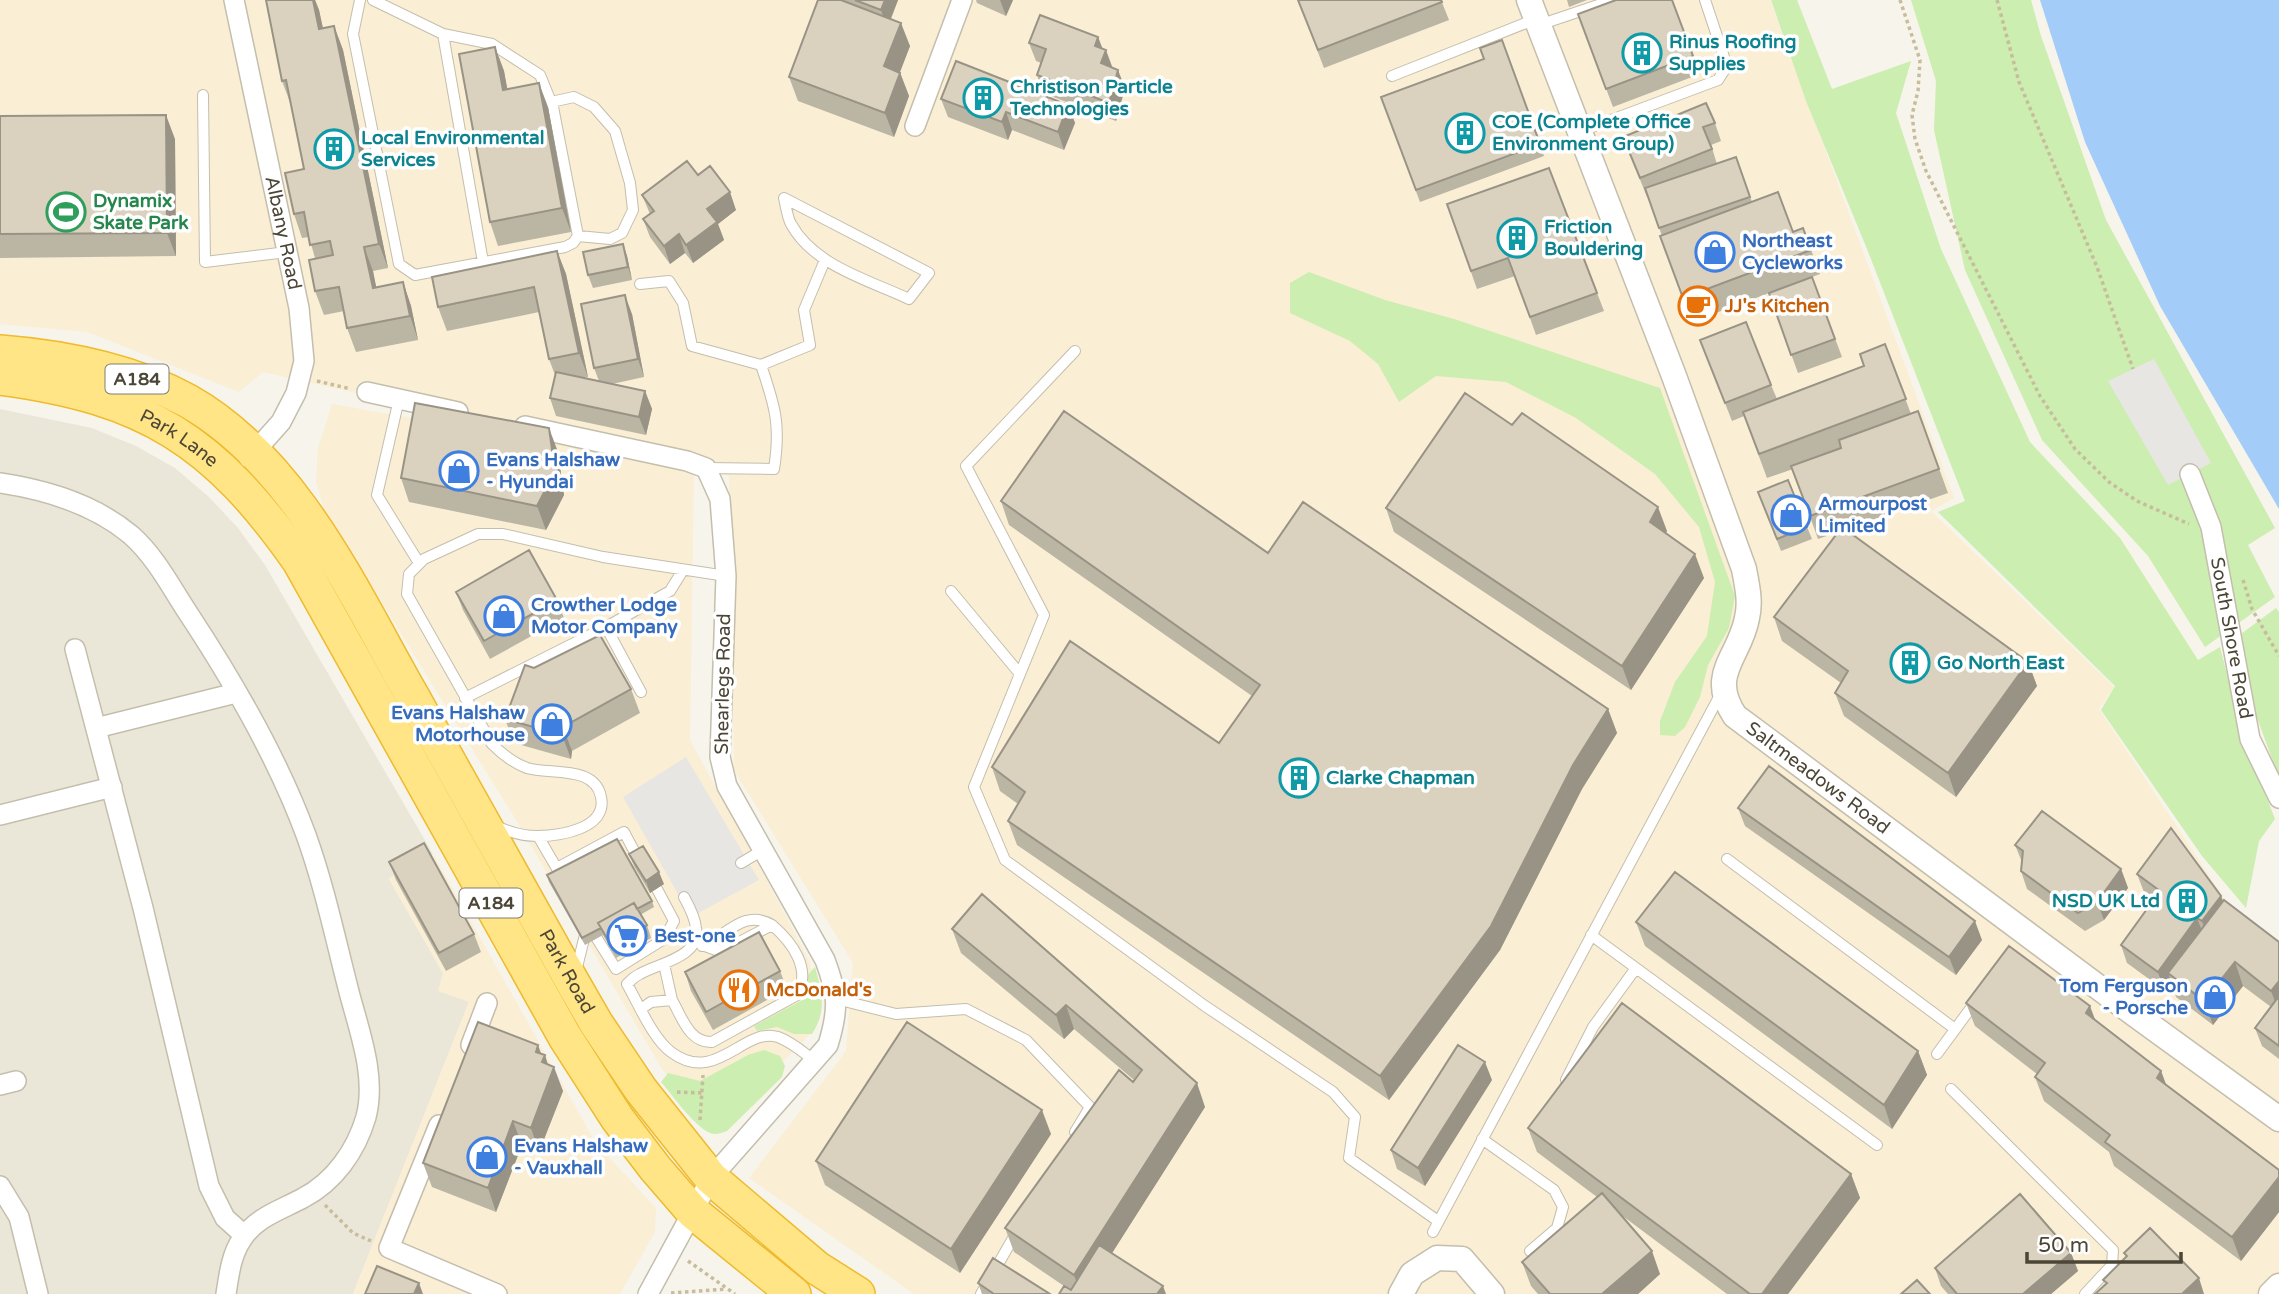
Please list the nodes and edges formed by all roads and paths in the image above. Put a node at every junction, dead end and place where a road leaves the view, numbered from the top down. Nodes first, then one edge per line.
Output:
1 (234, 0) edge
2 (360, 0) edge
3 (373, 0) edge
4 (962, 0) edge
5 (1613, 0) edge
6 (1705, 0) edge
7 (1900, 0) edge
8 (1997, 0) edge
9 (1534, 15) edge
10 (443, 34) junction
11 (1392, 76) dead end
12 (203, 95) dead end
13 (551, 102) junction
14 (915, 126) dead end
15 (1579, 132) junction
16 (578, 236) junction
17 (287, 252) junction
18 (825, 260) junction
19 (483, 262) junction
20 (640, 284) dead end
21 (1075, 351) dead end
22 (0, 352) edge
23 (761, 365) junction
24 (2133, 369) dead end
25 (301, 377) junction
26 (0, 378) edge
27 (367, 392) joint
28 (399, 399) junction
29 (481, 417) edge
30 (509, 423) edge
31 (254, 452) junction
32 (706, 468) junction
33 (2190, 474) dead end
34 (231, 477) junction
35 (0, 483) edge
36 (2211, 527) junction
37 (419, 563) junction
38 (683, 569) junction
39 (2241, 575) dead end
40 (726, 576) junction
41 (951, 591) dead end
42 (606, 627) junction
43 (75, 649) dead end
44 (2279, 656) edge
45 (1020, 674) junction
46 (1723, 690) junction
47 (641, 692) dead end
48 (236, 693) junction
49 (465, 698) junction
50 (96, 728) junction
51 (112, 787) junction
52 (2279, 798) edge
53 (0, 815) edge
54 (481, 818) junction
55 (538, 836) junction
56 (763, 850) junction
57 (1727, 859) dead end
58 (640, 862) edge
59 (741, 863) dead end
60 (557, 868) junction
61 (657, 889) dead end
62 (569, 891) edge
63 (684, 897) dead end
64 (772, 925) junction
65 (1591, 935) junction
66 (705, 946) junction
67 (691, 947) junction
68 (664, 964) junction
69 (1636, 968) junction
70 (573, 983) junction
71 (1979, 997) edge
72 (836, 999) junction
73 (672, 1000) junction
74 (487, 1003) dead end
75 (641, 1009) junction
76 (1955, 1030) junction
77 (1937, 1054) dead end
78 (815, 1061) junction
79 (461, 1068) edge
80 (1951, 1089) dead end
81 (1558, 1096) edge
82 (446, 1107) edge
83 (2279, 1119) edge
84 (1482, 1139) junction
85 (1069, 1142) edge
86 (1877, 1145) dead end
87 (711, 1178) junction
88 (0, 1186) edge
89 (313, 1193) junction
90 (693, 1212) junction
91 (1438, 1221) junction
92 (1022, 1224) edge
93 (1433, 1232) dead end
94 (244, 1235) junction
95 (389, 1248) junction
96 (673, 1249) junction
97 (1530, 1251) edge
98 (2279, 1286) edge
99 (727, 1289) junction
100 (494, 1293) edge
101 (38, 1294) edge
102 (226, 1294) edge
103 (648, 1294) edge
104 (665, 1294) edge
105 (735, 1294) edge
106 (794, 1294) edge
107 (859, 1294) edge
108 (981, 1294) edge
109 (1401, 1294) edge
110 (1492, 1294) edge
111 (2085, 1294) edge
112 (2271, 1294) edge

1 - 17 street, Albany Road
2 - 19 lane
3 - 10 lane
4 - 14 street
5 - 9 lane
6 - 15 lane
7 - 36 path
8 - 24 path
9 - 11 lane
9 - 15 street
10 - 13 lane
10 - 19 lane
12 - 17 lane
13 - 16 lane
13 - 16 lane
15 - 46 street
16 - 19 lane
17 - 25 street, Albany Road
18 - 18 lane
18 - 23 lane
20 - 23 lane
21 - 45 lane
22 - 31 highway, Park Lane / A184
23 - 32 lane
25 - 27 path
25 - 31 street, Albany Road
26 - 34 highway, Park Lane / A184
27 - 28 street
28 - 29 street
28 - 37 lane
30 - 32 street
31 - 34 street, Albany Road
31 - 54 highway, Park Road / A184
32 - 40 street, Shearlegs Road
33 - 36 street, South Shore Road
34 - 90 highway, Park Road / A184
35 - 48 street
36 - 52 street, South Shore Road
37 - 38 lane
37 - 49 lane
38 - 40 lane
38 - 42 lane
39 - 44 path
40 - 56 street, Shearlegs Road
41 - 45 lane
42 - 47 lane
42 - 49 lane
43 - 50 street
45 - 91 lane
46 - 65 lane
46 - 83 street, Saltmeadows Road
48 - 50 street
48 - 89 street
49 - 55 lane
50 - 51 street
51 - 53 street
51 - 94 street
54 - 55 lane
54 - 70 highway, Park Road / A184
55 - 60 lane
56 - 59 lane
56 - 72 street, Shearlegs Road
57 - 76 lane
58 - 60 lane
60 - 62 lane
61 - 70 lane
63 - 67 lane
64 - 66 lane
64 - 66 lane
64 - 73 lane
65 - 69 lane
65 - 84 lane
66 - 67 lane
67 - 68 lane
68 - 73 lane
68 - 75 lane
69 - 81 lane
69 - 86 lane
70 - 87 highway, Park Road / A184
71 - 76 lane
72 - 78 street, Shearlegs Road
72 - 85 lane
73 - 75 lane
74 - 79 street
75 - 78 lane
76 - 77 lane
78 - 87 street, Shearlegs Road
80 - 111 lane
82 - 95 street
84 - 91 lane
84 - 97 lane
87 - 90 street, Shearlegs Road
87 - 107 highway, Park Road / A184
88 - 101 street
89 - 94 street
89 - 95 path
90 - 96 street, Shearlegs Road
90 - 106 highway, Park Road / A184
91 - 93 lane
92 - 108 lane
94 - 102 street
95 - 100 street
96 - 99 path
96 - 103 street, Shearlegs Road
98 - 112 street
99 - 104 path
99 - 105 path
109 - 110 street

